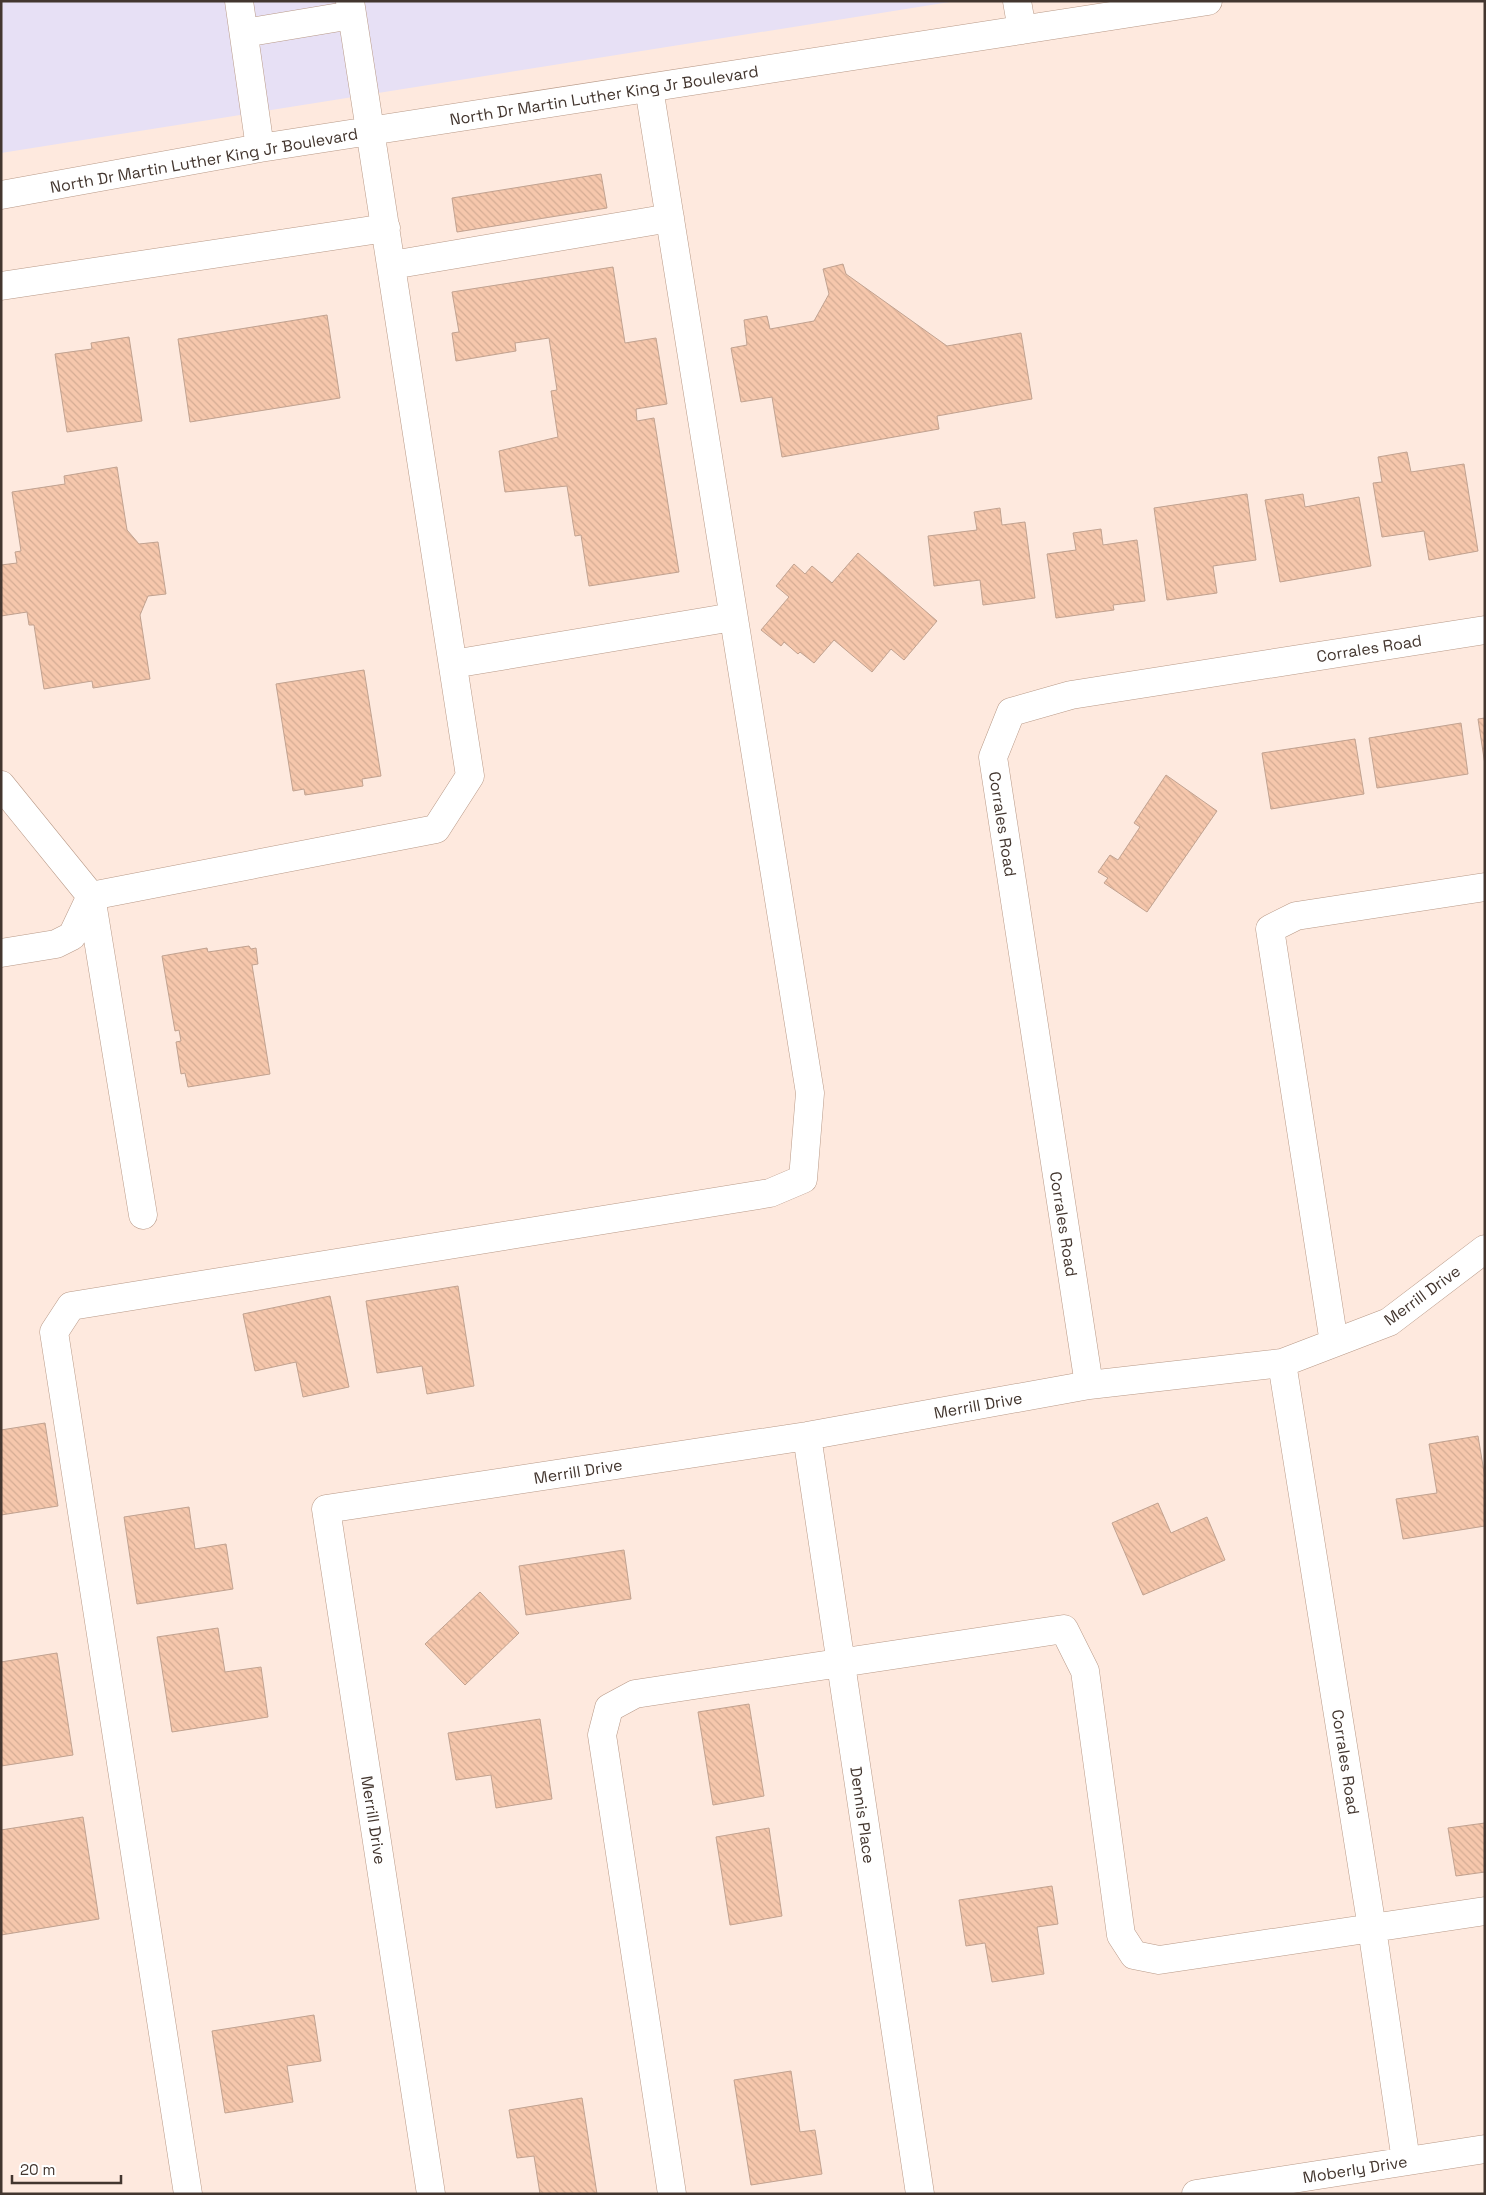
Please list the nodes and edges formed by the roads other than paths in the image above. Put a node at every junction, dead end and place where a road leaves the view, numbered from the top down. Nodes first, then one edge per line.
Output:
1 (239, 1) edge
2 (1017, 1) edge
3 (1208, 1) edge
4 (351, 8) edge
5 (1094, 10) edge
6 (1022, 30) junction
7 (244, 33) junction
8 (649, 88) junction
9 (371, 132) junction
10 (260, 148) junction
11 (1, 195) edge
12 (670, 218) junction
13 (386, 228) junction
14 (392, 265) junction
15 (1, 286) edge
16 (734, 617) junction
17 (1485, 630) edge
18 (453, 664) junction
19 (1, 785) edge
20 (1485, 887) edge
21 (91, 896) junction
22 (1, 952) edge
23 (143, 1215) dead end
24 (1485, 1249) edge
25 (1334, 1343) junction
26 (1282, 1364) junction
27 (1089, 1385) junction
28 (807, 1436) junction
29 (840, 1661) junction
30 (1485, 1911) edge
31 (1372, 1928) junction
32 (1485, 2149) edge
33 (1406, 2161) junction
34 (188, 2194) edge
35 (431, 2194) edge
36 (672, 2194) edge
37 (920, 2194) edge
38 (1196, 2194) edge

1 - 7 street
2 - 6 street
3 - 5 street, North Dr Martin Luther King Jr Boulevard
4 - 7 street
4 - 9 street
5 - 6 street, North Dr Martin Luther King Jr Boulevard
6 - 8 street, North Dr Martin Luther King Jr Boulevard
7 - 10 street
8 - 9 street, North Dr Martin Luther King Jr Boulevard
8 - 12 street
9 - 10 street, North Dr Martin Luther King Jr Boulevard
9 - 13 street
10 - 11 street, North Dr Martin Luther King Jr Boulevard
12 - 14 street
12 - 16 street
13 - 14 street
13 - 15 street
14 - 18 street
16 - 18 street
16 - 34 street
17 - 27 street, Corrales Road
18 - 21 street
19 - 21 street
20 - 25 street
21 - 22 street
21 - 23 street
24 - 25 street, Merrill Drive
25 - 26 street, Merrill Drive
26 - 27 street, Merrill Drive
26 - 31 street, Corrales Road
27 - 28 street, Merrill Drive
28 - 29 street, Dennis Place
28 - 35 street, Merrill Drive
29 - 31 street
29 - 36 street
29 - 37 street, Dennis Place
30 - 31 street
31 - 33 street, Corrales Road
32 - 33 street, Moberly Drive
33 - 38 street, Moberly Drive

